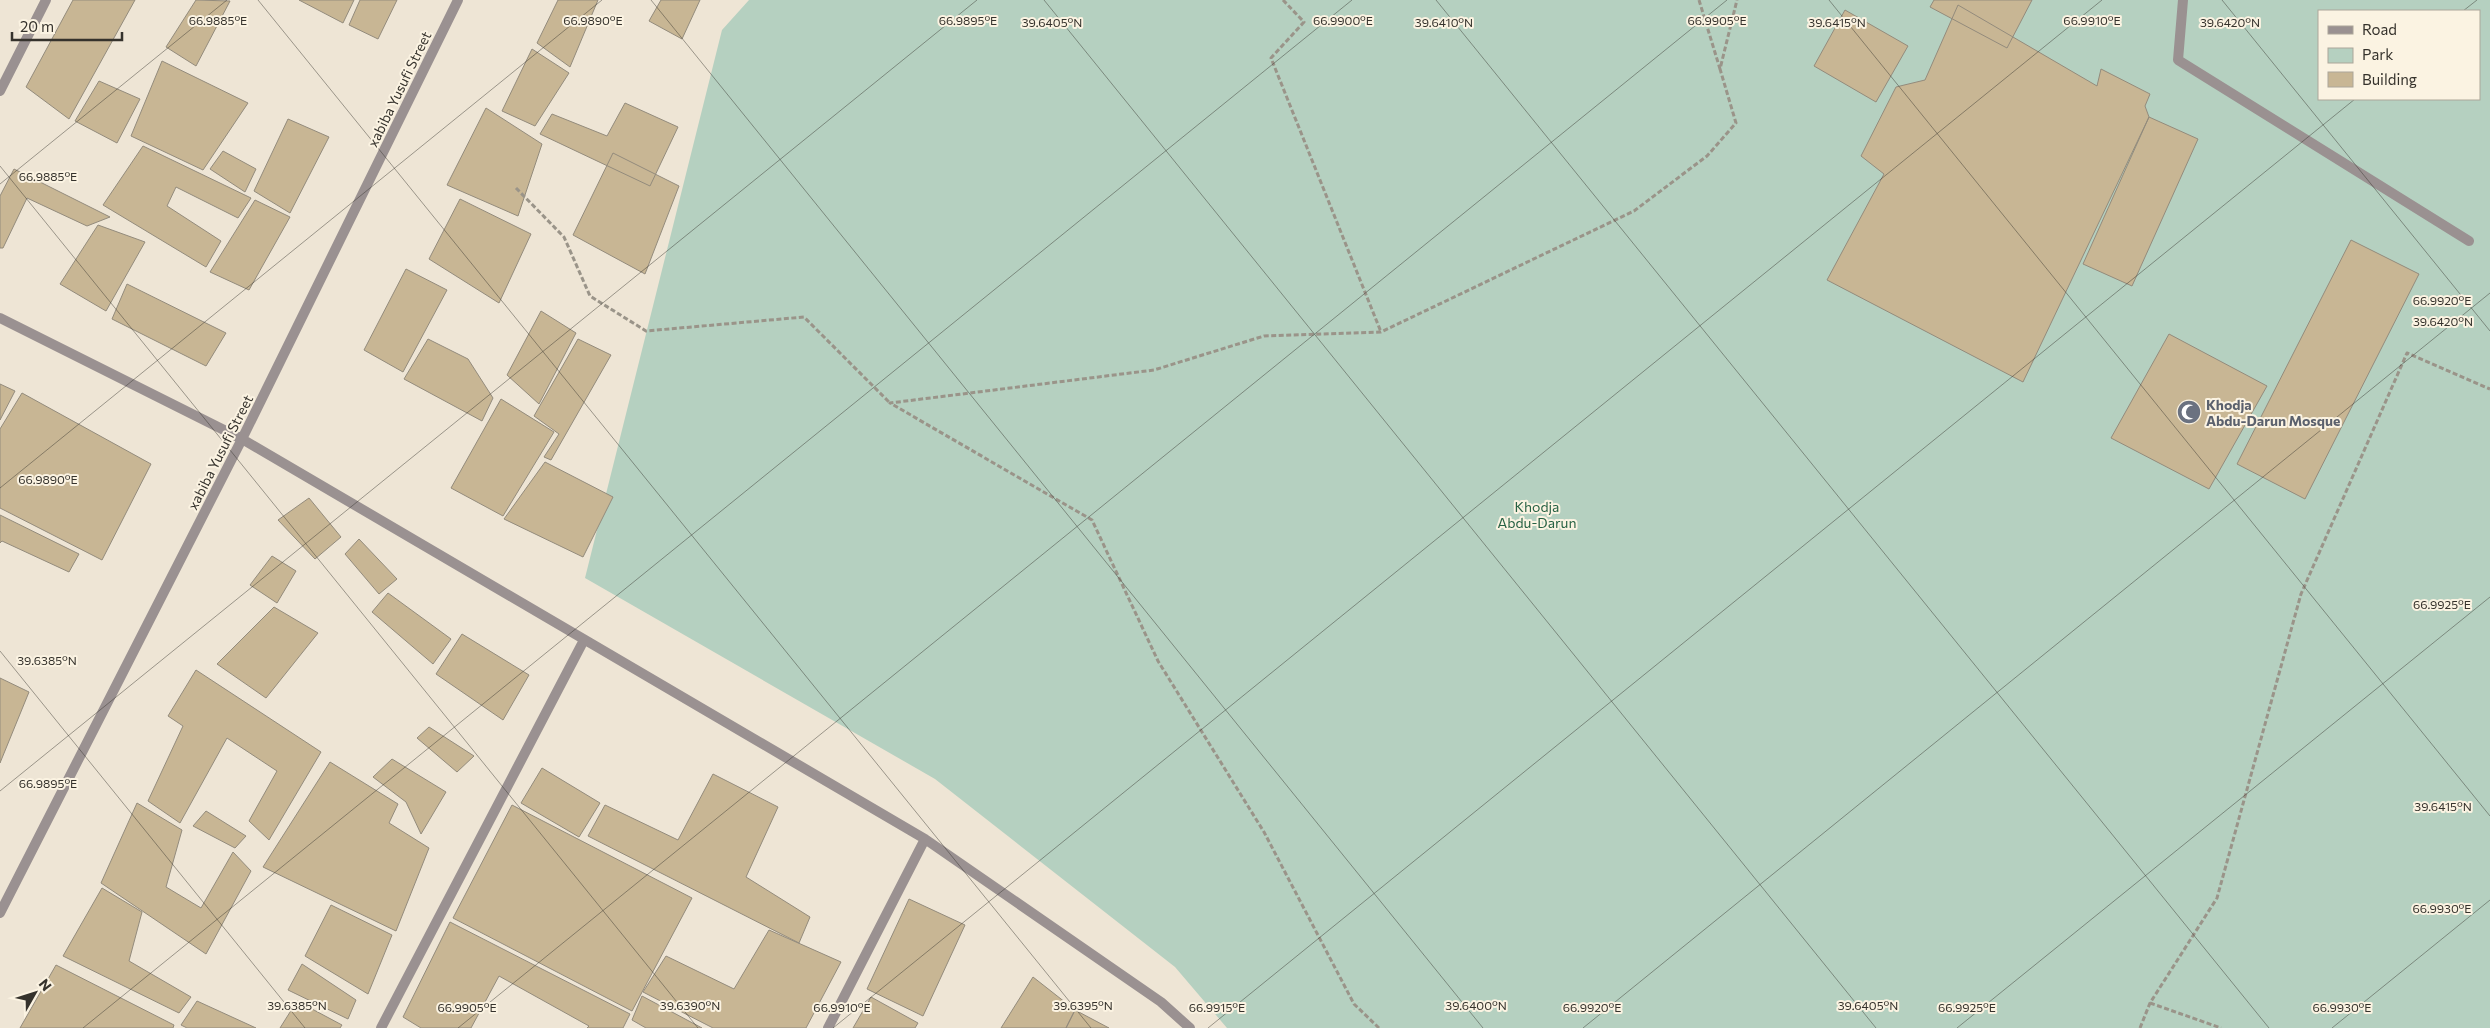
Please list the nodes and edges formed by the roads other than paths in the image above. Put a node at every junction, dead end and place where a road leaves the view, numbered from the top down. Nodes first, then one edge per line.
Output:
1 (46, 0) edge
2 (458, 0) edge
3 (2183, 0) edge
4 (0, 91) edge
5 (2469, 241) dead end
6 (0, 318) edge
7 (242, 439) junction
8 (584, 640) junction
9 (925, 839) junction
10 (0, 913) edge
11 (380, 1028) edge
12 (828, 1028) edge
13 (1190, 1028) edge

1 - 4 street
2 - 7 street, xabiba Yusufi Street
3 - 5 street
6 - 7 street
7 - 8 street
7 - 10 street, xabiba Yusufi Street
8 - 9 street
8 - 11 street
9 - 12 street
9 - 13 street

